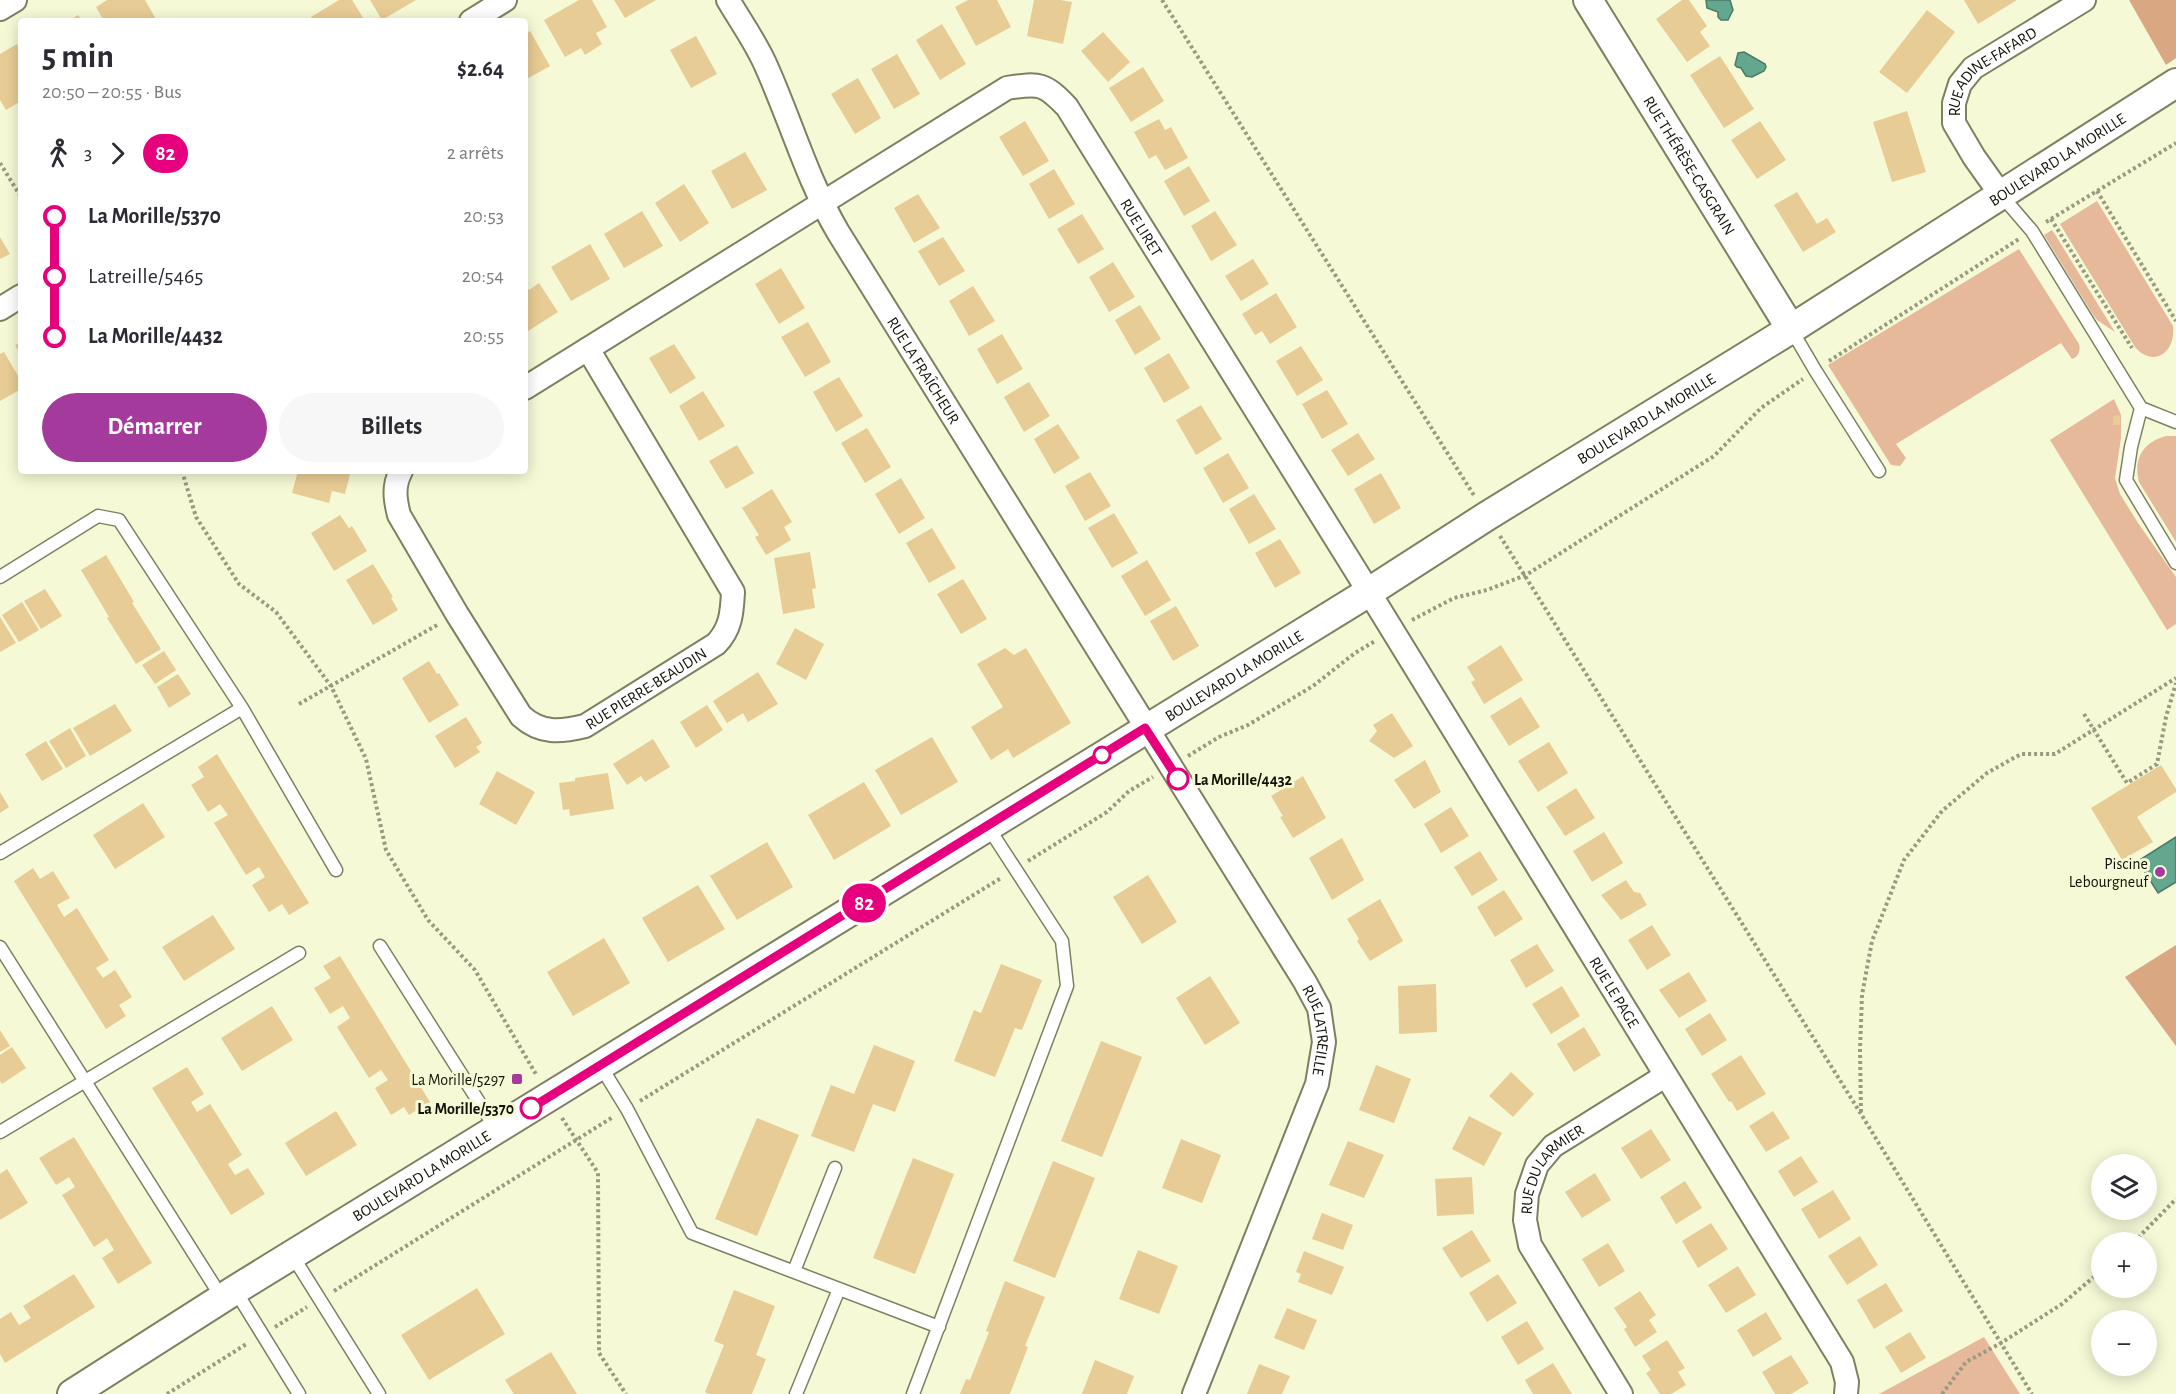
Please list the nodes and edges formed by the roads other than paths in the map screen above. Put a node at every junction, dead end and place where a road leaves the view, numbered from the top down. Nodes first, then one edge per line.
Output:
1 (15, 0) edge
2 (505, 0) edge
3 (728, 0) edge
4 (1588, 0) edge
5 (2084, 0) edge
6 (0, 9) edge
7 (476, 18) edge
8 (2176, 83) edge
9 (2001, 195) junction
10 (821, 203) junction
11 (18, 298) edge
12 (0, 309) edge
13 (1791, 329) junction
14 (588, 349) junction
15 (528, 386) edge
16 (2141, 408) junction
17 (2176, 422) edge
18 (1879, 471) dead end
19 (399, 474) edge
20 (2176, 563) edge
21 (0, 577) edge
22 (1369, 592) junction
23 (242, 708) junction
24 (1145, 728) junction
25 (988, 827) junction
26 (0, 853) edge
27 (336, 870) dead end
28 (380, 946) dead end
29 (0, 947) edge
30 (299, 953) dead end
31 (600, 1065) junction
32 (1665, 1076) junction
33 (85, 1082) junction
34 (496, 1129) junction
35 (0, 1132) edge
36 (835, 1168) dead end
37 (292, 1255) junction
38 (794, 1271) junction
39 (839, 1289) junction
40 (228, 1294) junction
41 (939, 1327) junction
42 (72, 1394) edge
43 (299, 1394) edge
44 (379, 1394) edge
45 (796, 1394) edge
46 (913, 1394) edge
47 (1194, 1394) edge
48 (1621, 1394) edge
49 (1846, 1394) edge

1 - 6 street
2 - 7 street
3 - 10 street, RUE LA FRAÎCHEUR
4 - 13 street, RUE THÉRÈSE-CASGRAIN
5 - 9 street, RUE ADINE-FAFARD
8 - 9 street, BOULEVARD LA MORILLE
9 - 13 street, BOULEVARD LA MORILLE
9 - 16 lane
10 - 14 street
10 - 22 street, RUE LIRET
10 - 24 street, RUE LA FRAÎCHEUR
11 - 12 street
13 - 18 lane
13 - 22 street, BOULEVARD LA MORILLE
14 - 15 street
14 - 19 street, RUE PIERRE-BEAUDIN
16 - 17 lane
16 - 20 lane
21 - 23 lane
22 - 24 street, BOULEVARD LA MORILLE
22 - 32 street, RUE LE PAGE
23 - 26 lane
23 - 27 lane
24 - 25 street, BOULEVARD LA MORILLE
24 - 47 street, RUE LATREILLE
25 - 31 street, BOULEVARD LA MORILLE
25 - 41 lane
28 - 34 lane
29 - 33 lane
30 - 33 lane
31 - 34 street, BOULEVARD LA MORILLE
31 - 38 lane
32 - 48 street, RUE DU LARMIER
32 - 49 street, RUE LE PAGE
33 - 35 lane
33 - 40 lane
34 - 37 street, BOULEVARD LA MORILLE
36 - 38 lane
37 - 40 street, BOULEVARD LA MORILLE
37 - 44 lane
38 - 39 lane
39 - 41 lane
39 - 45 lane
40 - 42 street, BOULEVARD LA MORILLE
40 - 43 lane
41 - 46 lane

